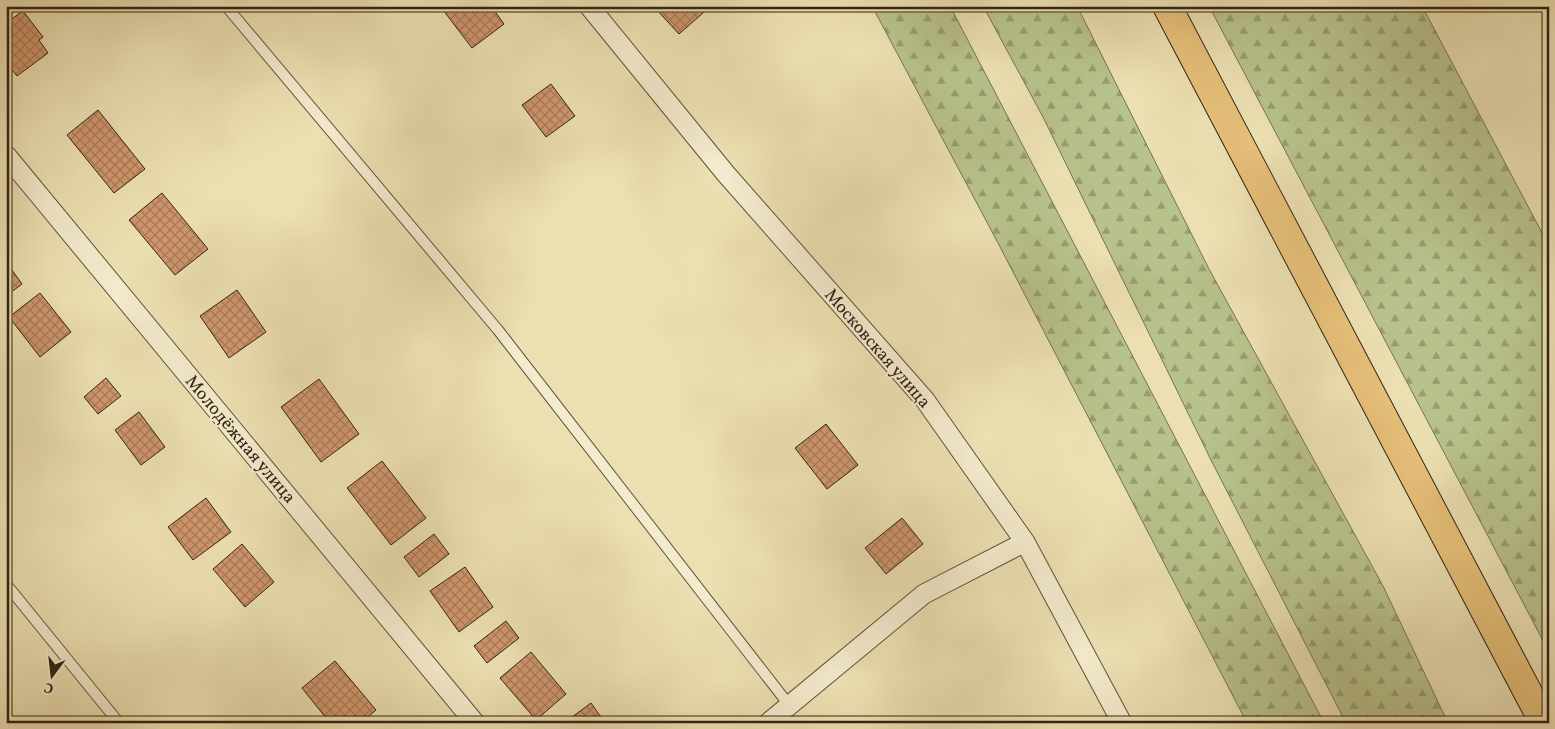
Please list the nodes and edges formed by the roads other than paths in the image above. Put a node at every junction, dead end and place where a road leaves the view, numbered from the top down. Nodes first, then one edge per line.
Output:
1 (226, 6) edge
2 (589, 6) edge
3 (1167, 6) edge
4 (6, 155) edge
5 (1025, 542) junction
6 (6, 584) edge
7 (789, 705) junction
8 (119, 723) edge
9 (475, 723) edge
10 (768, 723) edge
11 (1122, 723) edge
12 (1544, 723) edge

1 - 7 lane
2 - 5 street, Московская улица
3 - 12 main road
4 - 9 street, Молодёжная улица
5 - 7 street
5 - 11 street, Московская улица
6 - 8 lane
7 - 10 street

